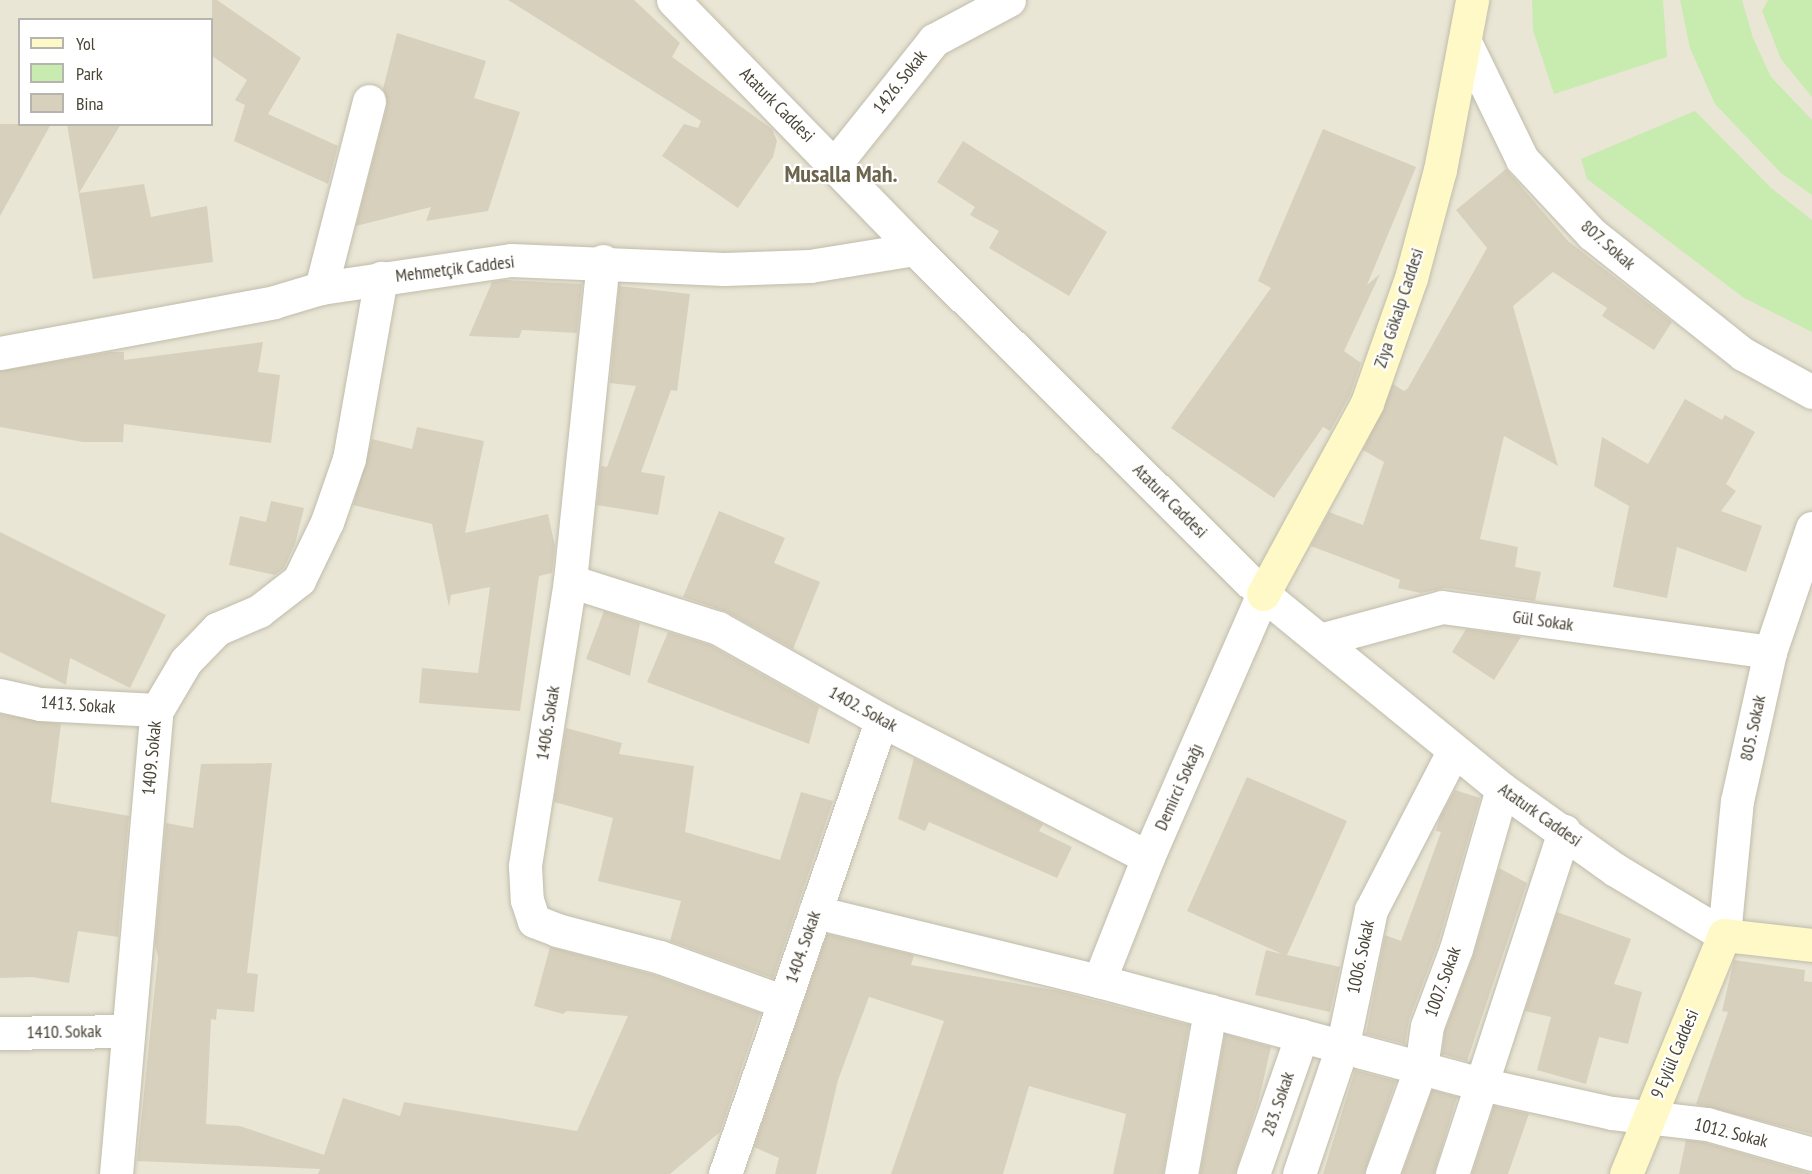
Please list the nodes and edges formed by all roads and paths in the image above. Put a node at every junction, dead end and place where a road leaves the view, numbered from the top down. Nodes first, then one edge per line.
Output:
1 (673, 0) edge
2 (1010, 0) edge
3 (1472, 0) edge
4 (1465, 42) junction
5 (369, 101) dead end
6 (835, 164) junction
7 (915, 249) junction
8 (603, 261) junction
9 (381, 278) junction
10 (321, 288) junction
11 (0, 353) edge
12 (1812, 392) edge
13 (1812, 528) edge
14 (570, 581) junction
15 (1263, 594) junction
16 (1320, 640) junction
17 (1770, 652) junction
18 (0, 695) edge
19 (157, 710) junction
20 (881, 720) junction
21 (1453, 752) junction
22 (1502, 789) junction
23 (1563, 831) junction
24 (1148, 857) junction
25 (815, 912) junction
26 (1725, 935) junction
27 (1812, 945) edge
28 (1099, 981) junction
29 (784, 1002) junction
30 (1210, 1011) junction
31 (128, 1031) junction
32 (0, 1033) edge
33 (1302, 1035) junction
34 (1343, 1044) junction
35 (1421, 1066) junction
36 (1481, 1084) junction
37 (1648, 1119) junction
38 (1812, 1154) edge
39 (116, 1174) edge
40 (725, 1174) edge
41 (1182, 1174) edge
42 (1253, 1174) edge
43 (1299, 1174) edge
44 (1382, 1174) edge
45 (1452, 1174) edge
46 (1626, 1174) edge

1 - 6 street, Ataturk Caddesi
2 - 6 street, 1426. Sokak
3 - 4 street, Ziya Gökalp Caddesi
4 - 12 street, 807. Sokak
4 - 15 street, Ziya Gökalp Caddesi
5 - 10 street
6 - 7 street, Ataturk Caddesi
7 - 8 street, Mehmetçik Caddesi
7 - 15 street, Ataturk Caddesi
8 - 9 street, Mehmetçik Caddesi
8 - 14 street, 1406. Sokak
9 - 10 street, Mehmetçik Caddesi
9 - 19 street, 1409. Sokak
10 - 11 street, Mehmetçik Caddesi
13 - 17 street, 805. Sokak
14 - 20 street, 1402. Sokak
14 - 29 street, 1406. Sokak
15 - 16 street, Ataturk Caddesi
15 - 24 street, Demirci Sokağı
16 - 17 street, Gül Sokak
16 - 21 street, Ataturk Caddesi
17 - 26 street, 805. Sokak
18 - 19 street, 1413. Sokak
19 - 31 street, 1409. Sokak
20 - 24 street, 1402. Sokak
20 - 25 street, 1404. Sokak
21 - 22 street, Ataturk Caddesi
21 - 34 street, 1006. Sokak
22 - 23 street, Ataturk Caddesi
22 - 35 street, 1007. Sokak
23 - 26 street, Ataturk Caddesi
23 - 36 street
24 - 28 street, Demirci Sokağı
25 - 28 street, 1012. Sokak
25 - 29 street, 1404. Sokak
26 - 27 street
26 - 37 street, 9 Eylül Caddesi
28 - 30 street, 1012. Sokak
29 - 40 street, 1404. Sokak
30 - 33 street, 1012. Sokak
30 - 41 street
31 - 32 street, 1410. Sokak
31 - 39 street, 1409. Sokak
33 - 34 street, 1012. Sokak
33 - 42 street, 283. Sokak
34 - 35 street, 1012. Sokak
34 - 43 street, 1006. Sokak
35 - 36 street, 1012. Sokak
35 - 44 street, 1007. Sokak
36 - 37 street, 1012. Sokak
36 - 45 street
37 - 38 street, 1012. Sokak
37 - 46 street, 9 Eylül Caddesi

